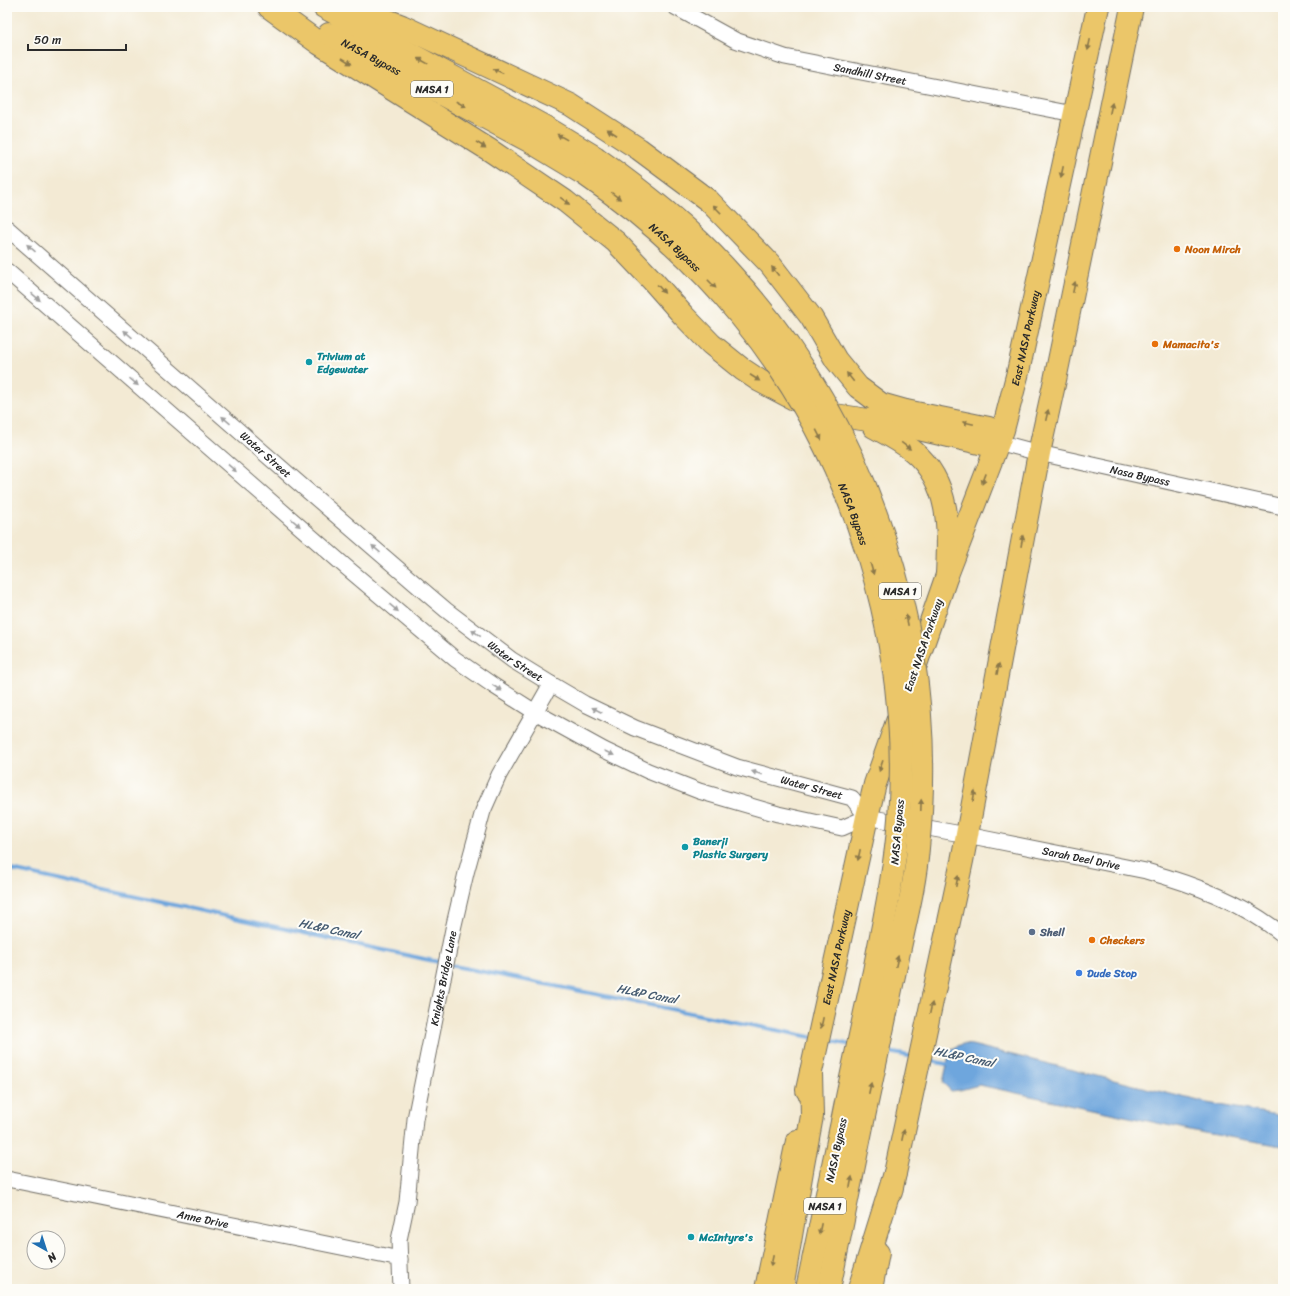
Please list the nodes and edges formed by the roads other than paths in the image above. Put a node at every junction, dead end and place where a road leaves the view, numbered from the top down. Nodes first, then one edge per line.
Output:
1 (269, 7) edge
2 (278, 7) edge
3 (324, 7) edge
4 (353, 7) edge
5 (675, 7) edge
6 (1098, 7) edge
7 (1132, 7) edge
8 (1074, 114) junction
9 (1069, 142) junction
10 (1103, 146) junction
11 (590, 166) junction
12 (7, 228) edge
13 (7, 271) edge
14 (860, 420) junction
15 (998, 442) junction
16 (1039, 453) junction
17 (1283, 507) edge
18 (947, 575) junction
19 (551, 684) junction
20 (535, 712) junction
21 (867, 817) junction
22 (967, 835) junction
23 (1283, 935) edge
24 (811, 1072) junction
25 (852, 1124) junction
26 (895, 1173) junction
27 (7, 1179) edge
28 (400, 1259) junction
29 (401, 1289) edge
30 (766, 1289) edge
31 (782, 1289) edge
32 (808, 1289) edge
33 (829, 1289) edge
34 (859, 1289) edge
35 (871, 1289) edge

1 -> 14 main road
2 -> 11 main road, NASA Bypass / NASA 1
11 -> 3 main road, NASA Bypass / NASA 1
15 -> 4 main road
5 - 8 street, Sandhill Street
6 -> 8 main road, East NASA Parkway
10 -> 7 main road
8 - 9 main road, East NASA Parkway
9 - 10 main road
9 -> 15 main road, East NASA Parkway
16 -> 10 main road
11 - 25 main road, NASA Bypass / NASA 1, bridge
19 -> 12 street, Water Street
13 -> 20 street
14 - 15 main road
14 -> 18 main road
15 - 16 street, Nasa Bypass
15 -> 18 main road, East NASA Parkway
16 - 17 street, Nasa Bypass
22 -> 16 main road
18 -> 21 main road, East NASA Parkway
19 - 20 street, Knights Bridge Lane
21 -> 19 street, Water Street
20 -> 21 street
20 - 28 street, Knights Bridge Lane
21 - 22 street, Sarah Deel Drive
21 -> 24 main road, East NASA Parkway
22 - 23 street, Sarah Deel Drive
26 -> 22 main road
24 -> 30 main road, East NASA Parkway
24 - 31 main road
25 -> 32 main road, NASA Bypass / NASA 1
33 -> 25 main road, NASA Bypass / NASA 1
26 - 34 main road
26 - 35 main road
27 - 28 street, Anne Drive
28 - 29 street, Knights Bridge Lane

